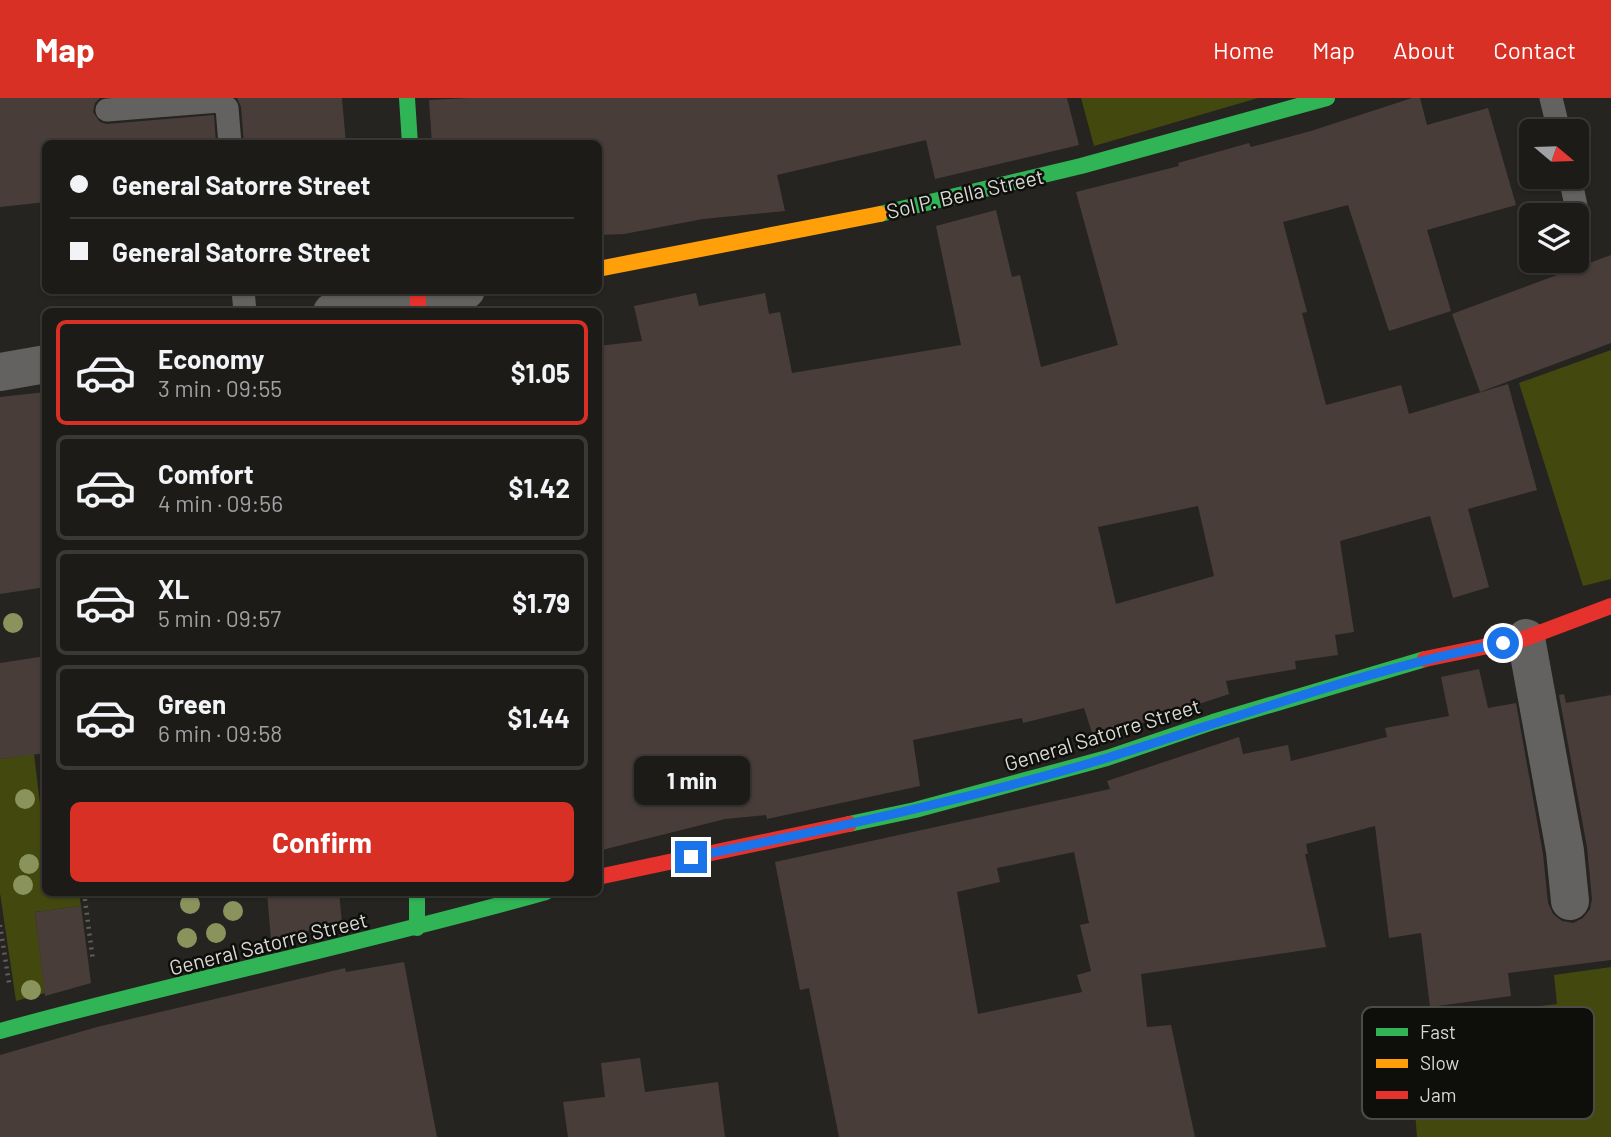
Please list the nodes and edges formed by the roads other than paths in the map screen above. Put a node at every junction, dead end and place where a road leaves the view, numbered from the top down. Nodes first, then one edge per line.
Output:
1 (407, 98) edge
2 (1327, 98) edge
3 (1551, 98) edge
4 (107, 110) dead end
5 (1556, 119) edge
6 (230, 140) edge
7 (410, 140) edge
8 (602, 268) edge
9 (447, 294) edge
10 (418, 300) edge
11 (361, 308) edge
12 (42, 365) edge
13 (0, 372) edge
14 (1611, 606) edge
15 (1526, 638) junction
16 (602, 876) edge
17 (417, 896) edge
18 (532, 896) edge
19 (1570, 901) dead end
20 (417, 928) junction
21 (8, 1029) edge

1 - 7 street
2 - 8 street, Sol P. Bella Street
3 - 5 lane
4 - 6 lane
9 - 10 street
10 - 11 street
12 - 13 street
14 - 15 street, General Satorre Street
15 - 16 street, General Satorre Street
15 - 19 street
17 - 20 street
18 - 20 street, General Satorre Street
20 - 21 street, General Satorre Street

